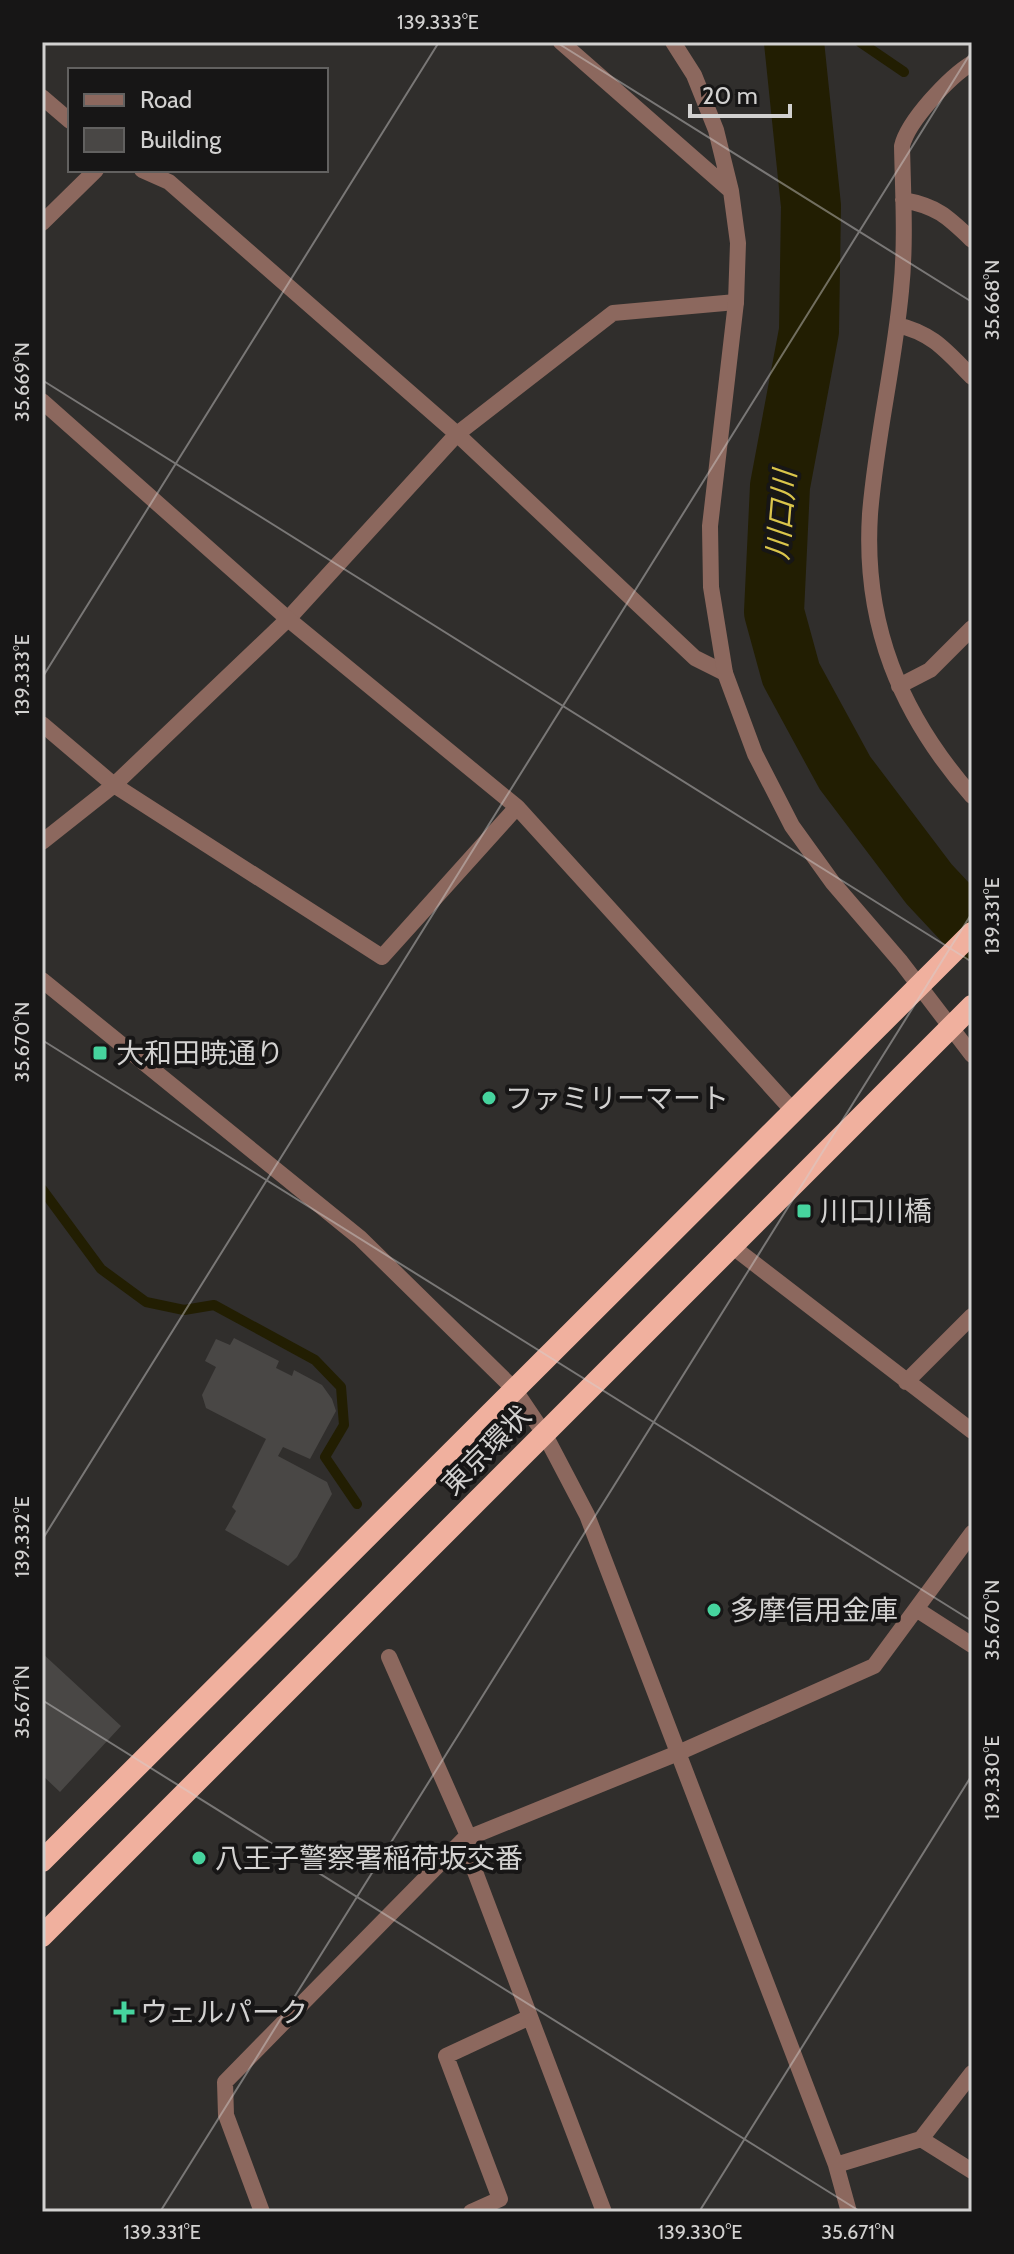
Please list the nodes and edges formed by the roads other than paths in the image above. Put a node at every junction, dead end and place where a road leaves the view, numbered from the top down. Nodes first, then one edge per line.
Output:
1 (561, 42) edge
2 (673, 42) edge
3 (972, 63) edge
4 (42, 97) edge
5 (68, 119) edge
6 (94, 172) edge
7 (146, 172) edge
8 (731, 191) junction
9 (903, 200) junction
10 (42, 223) edge
11 (972, 240) edge
12 (736, 302) junction
13 (897, 325) junction
14 (972, 377) edge
15 (42, 401) edge
16 (457, 434) junction
17 (288, 619) junction
18 (972, 628) edge
19 (725, 673) junction
20 (899, 686) junction
21 (42, 724) edge
22 (114, 785) junction
23 (972, 796) edge
24 (517, 807) junction
25 (42, 842) edge
26 (972, 933) edge
27 (42, 980) edge
28 (924, 981) junction
29 (962, 1017) edge
30 (972, 1055) edge
31 (794, 1112) junction
32 (733, 1247) junction
33 (972, 1316) edge
34 (906, 1382) junction
35 (514, 1389) junction
36 (972, 1431) edge
37 (545, 1435) junction
38 (972, 1533) edge
39 (916, 1609) junction
40 (972, 1645) edge
41 (389, 1657) dead end
42 (678, 1753) junction
43 (466, 1839) junction
44 (42, 1861) edge
45 (42, 1936) edge
46 (530, 2017) junction
47 (972, 2073) edge
48 (921, 2139) junction
49 (836, 2165) junction
50 (972, 2171) edge
51 (262, 2212) edge
52 (471, 2212) edge
53 (604, 2212) edge
54 (849, 2212) edge

1 - 8 street
2 - 8 street
3 - 9 street
4 - 5 street
6 - 10 street
7 - 16 street
8 - 12 street
9 - 11 street
9 - 13 street
12 - 16 street
12 - 19 street
13 - 14 street
13 - 20 street
15 - 17 street
16 - 17 street
16 - 19 street
17 - 22 street
17 - 24 street
18 - 20 street
19 - 28 street
20 - 23 street
21 - 22 street
22 - 24 street
22 - 25 street
24 - 31 street
26 - 28 highway, 東京環状
27 - 35 street
28 - 29 street
28 - 31 highway, 東京環状
29 - 30 street
29 - 32 highway, 東京環状
31 - 35 highway, 東京環状
32 - 34 street
32 - 37 highway, 東京環状
33 - 34 street
34 - 36 street
35 - 37 street
35 - 44 highway, 東京環状
37 - 42 street
37 - 45 highway, 東京環状
38 - 39 street
39 - 40 street
39 - 42 street
41 - 43 street
42 - 43 street
42 - 49 street
43 - 46 street
43 - 51 street
46 - 52 street
46 - 53 street
47 - 48 street
48 - 49 street
48 - 50 street
49 - 54 street

